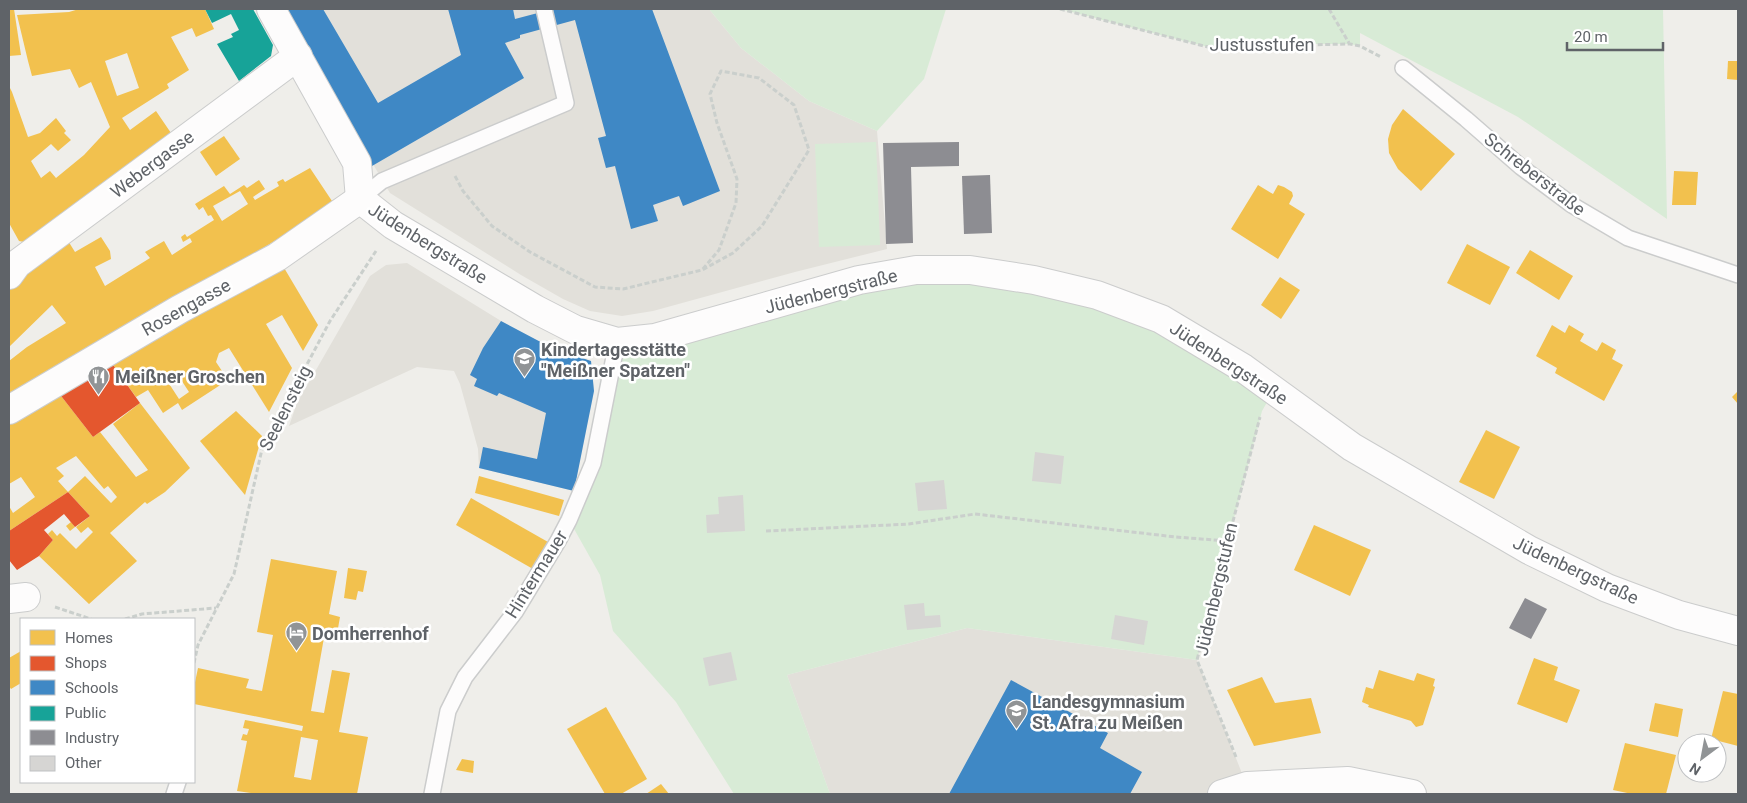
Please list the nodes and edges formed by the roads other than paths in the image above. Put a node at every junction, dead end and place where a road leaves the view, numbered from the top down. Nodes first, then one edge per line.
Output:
1 (271, 9) edge
2 (544, 9) edge
3 (298, 56) junction
4 (1403, 68) road end
5 (360, 199) junction
6 (12, 263) edge
7 (1738, 275) edge
8 (617, 342) junction
9 (9, 410) edge
10 (1738, 631) edge
11 (1234, 790) edge
12 (432, 794) edge
13 (1412, 794) edge

1 - 3 street, Jüdenbergstraße
2 - 5 lane
3 - 5 street, Jüdenbergstraße
3 - 6 street, Webergasse
4 - 7 lane, Schreberstraße
5 - 8 street, Jüdenbergstraße
5 - 9 street, Rosengasse
8 - 10 street, Jüdenbergstraße
8 - 12 lane, Hintermauer
11 - 13 street

